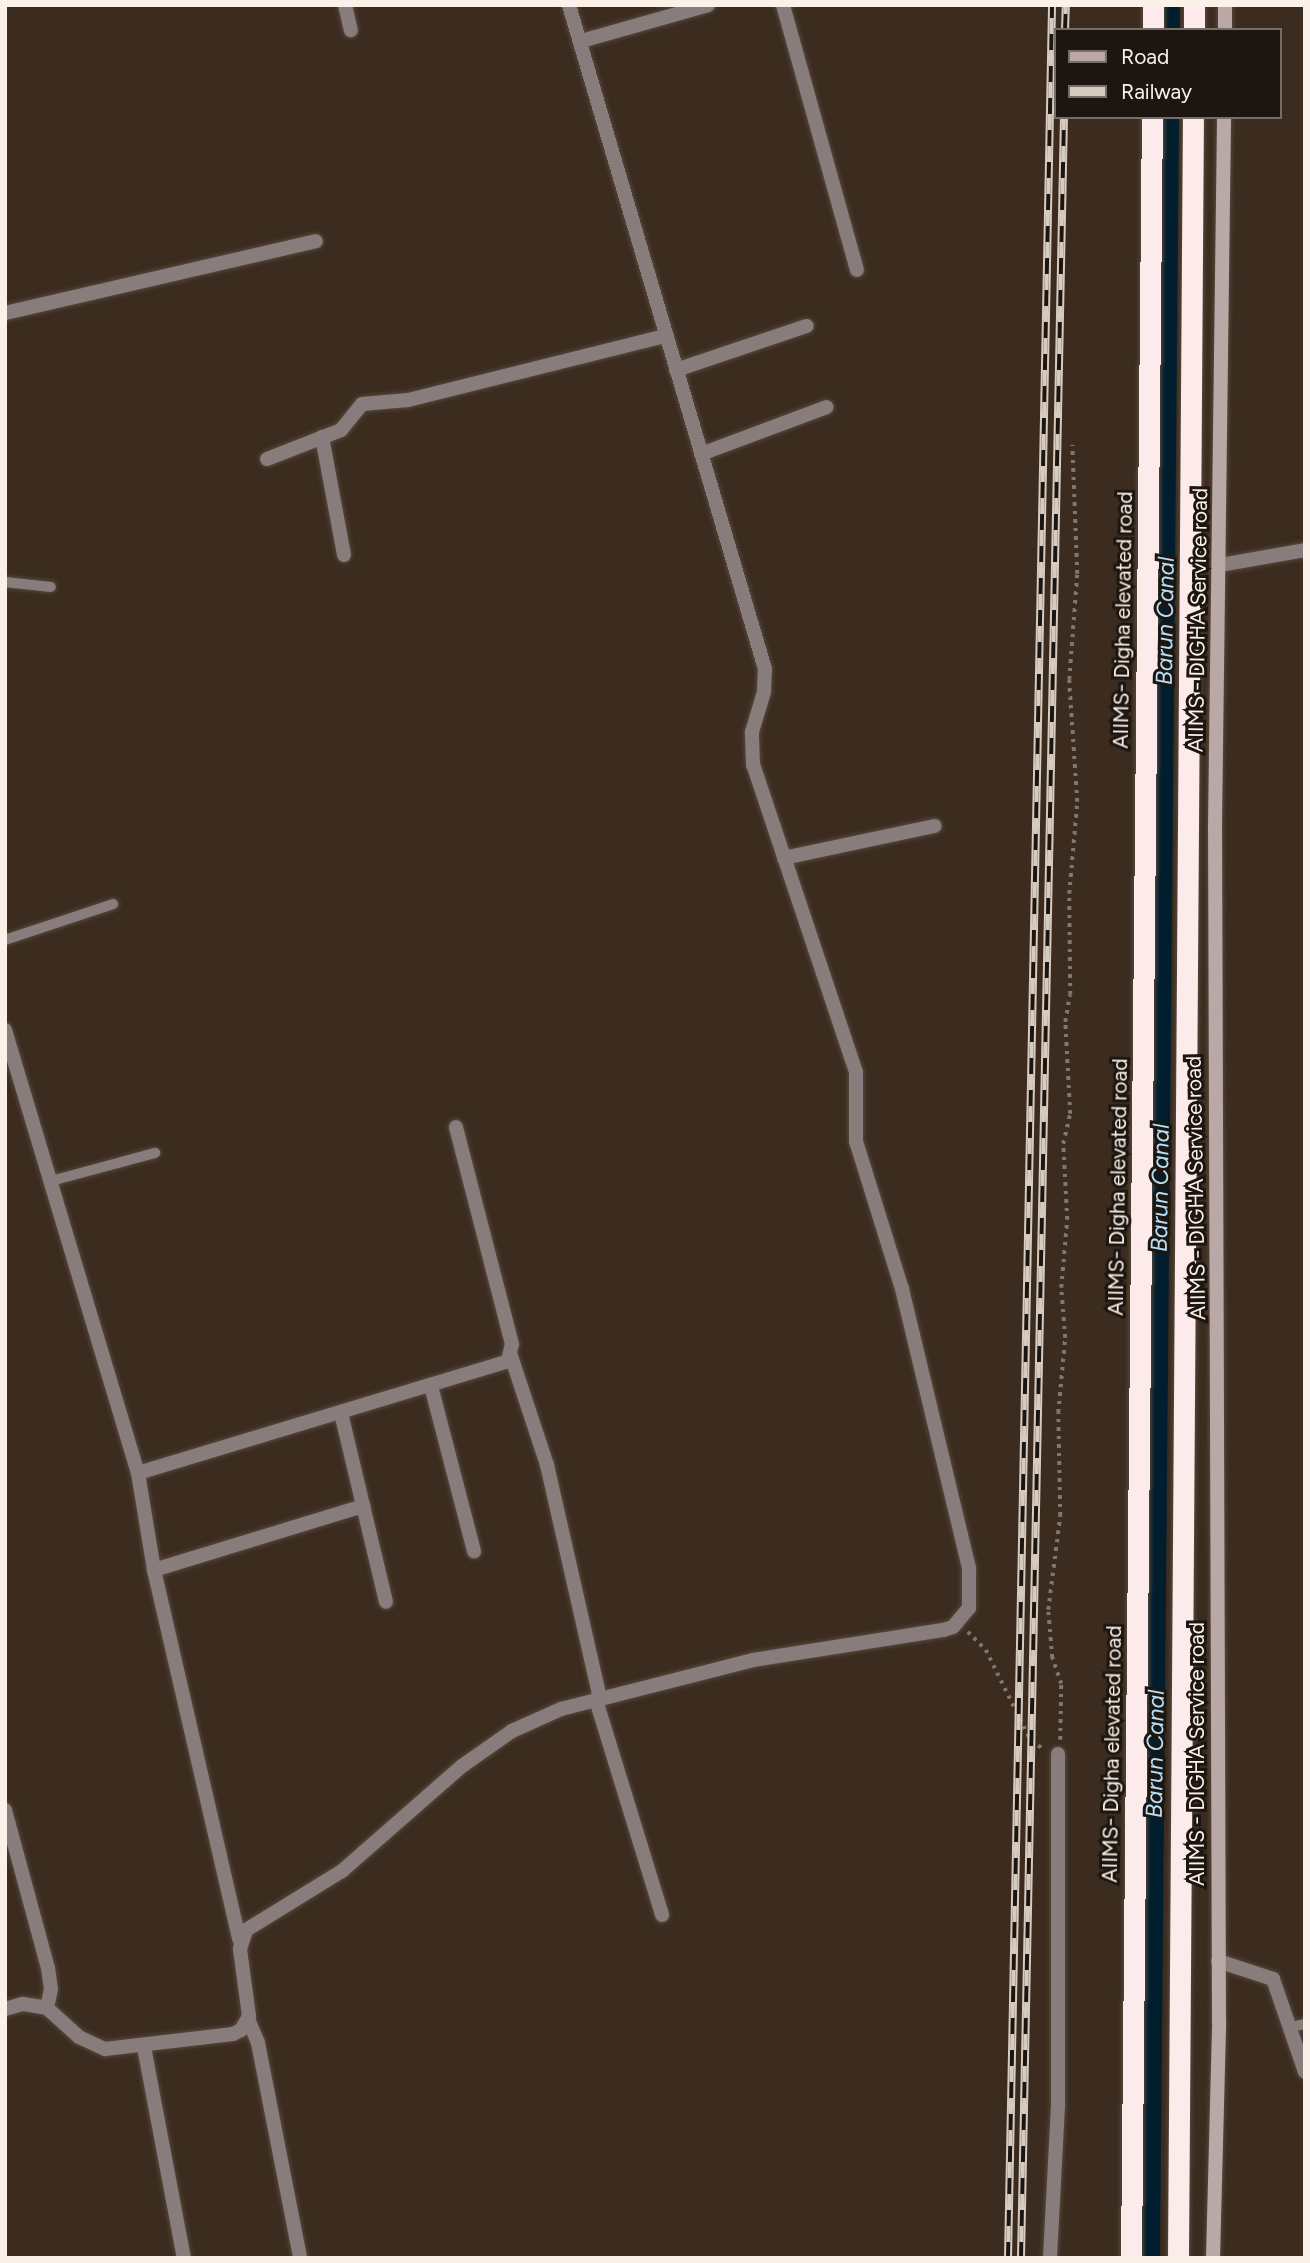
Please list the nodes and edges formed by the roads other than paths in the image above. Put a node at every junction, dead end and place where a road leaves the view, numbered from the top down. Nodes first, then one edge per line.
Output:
1 (345, 5) edge
2 (569, 5) edge
3 (708, 5) edge
4 (783, 5) edge
5 (1153, 5) edge
6 (1194, 5) edge
7 (1225, 5) edge
8 (1153, 28) edge
9 (1194, 28) edge
10 (1225, 28) edge
11 (351, 30) dead end
12 (581, 41) junction
13 (1152, 119) edge
14 (1193, 119) edge
15 (1224, 119) edge
16 (316, 241) dead end
17 (857, 270) dead end
18 (5, 313) edge
19 (807, 326) dead end
20 (665, 336) junction
21 (676, 370) junction
22 (827, 407) dead end
23 (322, 437) junction
24 (701, 454) junction
25 (267, 459) dead end
26 (1305, 550) edge
27 (344, 555) dead end
28 (1221, 565) junction
29 (5, 582) edge
30 (51, 587) dead end
31 (935, 826) dead end
32 (784, 858) junction
33 (113, 904) dead end
34 (5, 940) edge
35 (5, 1030) edge
36 (456, 1127) dead end
37 (155, 1153) dead end
38 (51, 1181) junction
39 (511, 1356) junction
40 (431, 1386) junction
41 (341, 1413) junction
42 (138, 1473) junction
43 (363, 1506) junction
44 (474, 1550) dead end
45 (154, 1570) junction
46 (386, 1602) dead end
47 (598, 1700) junction
48 (1058, 1754) road end
49 (5, 1810) edge
50 (662, 1915) dead end
51 (239, 1939) junction
52 (1218, 1961) junction
53 (47, 2008) junction
54 (5, 2009) edge
55 (248, 2019) junction
56 (1298, 2025) edge
57 (144, 2047) junction
58 (1305, 2072) edge
59 (184, 2258) edge
60 (300, 2258) edge
61 (1050, 2258) edge
62 (1131, 2258) edge
63 (1178, 2258) edge
64 (1213, 2258) edge

1 - 11 street
2 - 12 street
3 - 12 street
4 - 17 street
5 - 8 highway
6 - 9 highway
7 - 10 main road
12 - 20 street
13 - 62 highway, AIIMS- Digha elevated road
14 - 63 highway
15 - 28 main road, AIIMS - DIGHA Service road
16 - 18 street
19 - 21 street
20 - 21 street
20 - 23 street
21 - 24 street
22 - 24 street
23 - 25 street
23 - 27 street
24 - 32 street
26 - 28 street
28 - 52 main road, AIIMS - DIGHA Service road
29 - 30 lane
31 - 32 street
32 - 47 street
33 - 34 lane
35 - 38 street
36 - 39 street
37 - 38 lane
38 - 42 street
39 - 40 street
39 - 47 street
40 - 41 street
40 - 44 street
41 - 42 street
41 - 43 street
42 - 45 street
43 - 45 street
43 - 46 street
45 - 51 street
47 - 50 street
47 - 51 street
48 - 61 street
49 - 53 street
51 - 55 street
52 - 56 street
52 - 64 main road, AIIMS - DIGHA Service road
53 - 54 street
53 - 57 street
55 - 57 street
55 - 60 street
56 - 58 street
57 - 59 street

